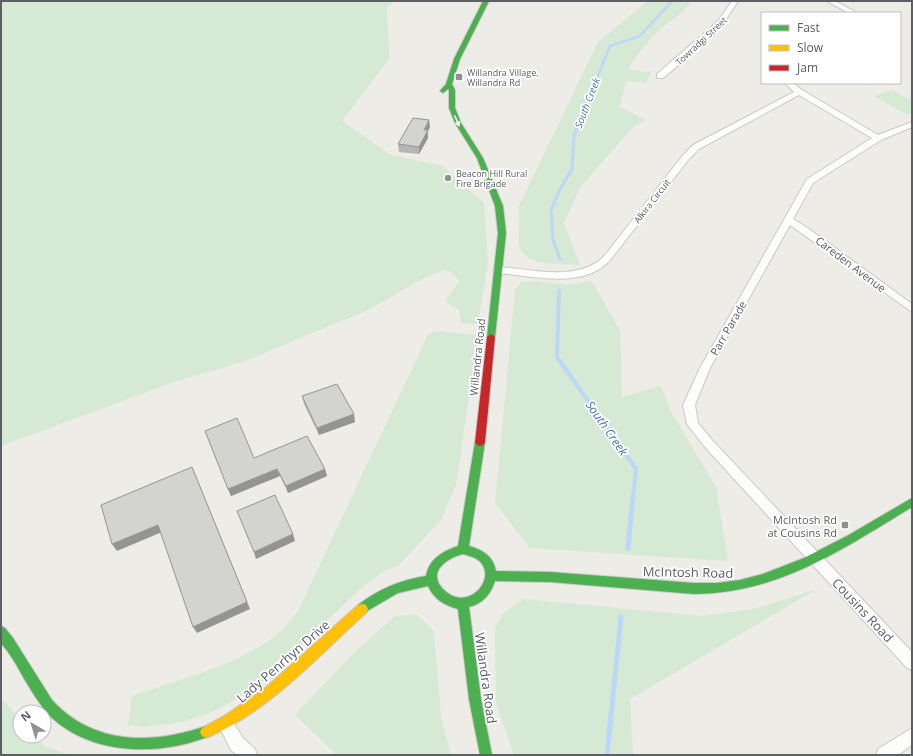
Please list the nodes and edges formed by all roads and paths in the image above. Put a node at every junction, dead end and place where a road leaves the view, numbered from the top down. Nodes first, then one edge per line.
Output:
1 (486, 1) edge
2 (735, 1) edge
3 (830, 1) edge
4 (852, 12) edge
5 (660, 76) dead end
6 (449, 84) junction
7 (790, 84) edge
8 (799, 92) junction
9 (445, 116) dead end
10 (912, 124) edge
11 (878, 138) junction
12 (458, 141) dead end
13 (483, 169) junction
14 (789, 221) junction
15 (498, 270) junction
16 (912, 309) edge
17 (912, 502) edge
18 (463, 549) junction
19 (813, 558) junction
20 (492, 576) junction
21 (432, 580) junction
22 (463, 604) junction
23 (1, 632) edge
24 (912, 663) edge
25 (226, 724) junction
26 (912, 736) edge
27 (249, 755) edge
28 (486, 755) edge
29 (884, 755) edge

1 - 6 main road, Willandra Road
2 - 5 street, Towradgi Street
3 - 4 street
6 - 9 main road, Willandra Road
6 -> 13 main road, Willandra Road
7 - 8 street
8 - 11 street
8 - 15 street, Alkira Circuit
10 - 11 street, Parr Parade
11 - 14 street, Parr Parade
12 - 13 main road, Willandra Road
13 - 15 main road, Willandra Road
14 - 16 street, Careden Avenue
14 - 19 street, Parr Parade
15 - 18 main road, Willandra Road
17 - 19 main road, McIntosh Road
18 - 20 main road
18 - 21 main road
19 - 20 main road, McIntosh Road
19 - 24 street, Cousins Road
20 - 22 main road
21 - 22 main road
21 - 25 main road, Lady Penrhyn Drive
22 - 28 main road, Willandra Road
23 - 25 main road, Lady Penrhyn Drive
25 - 27 street
26 - 29 street

